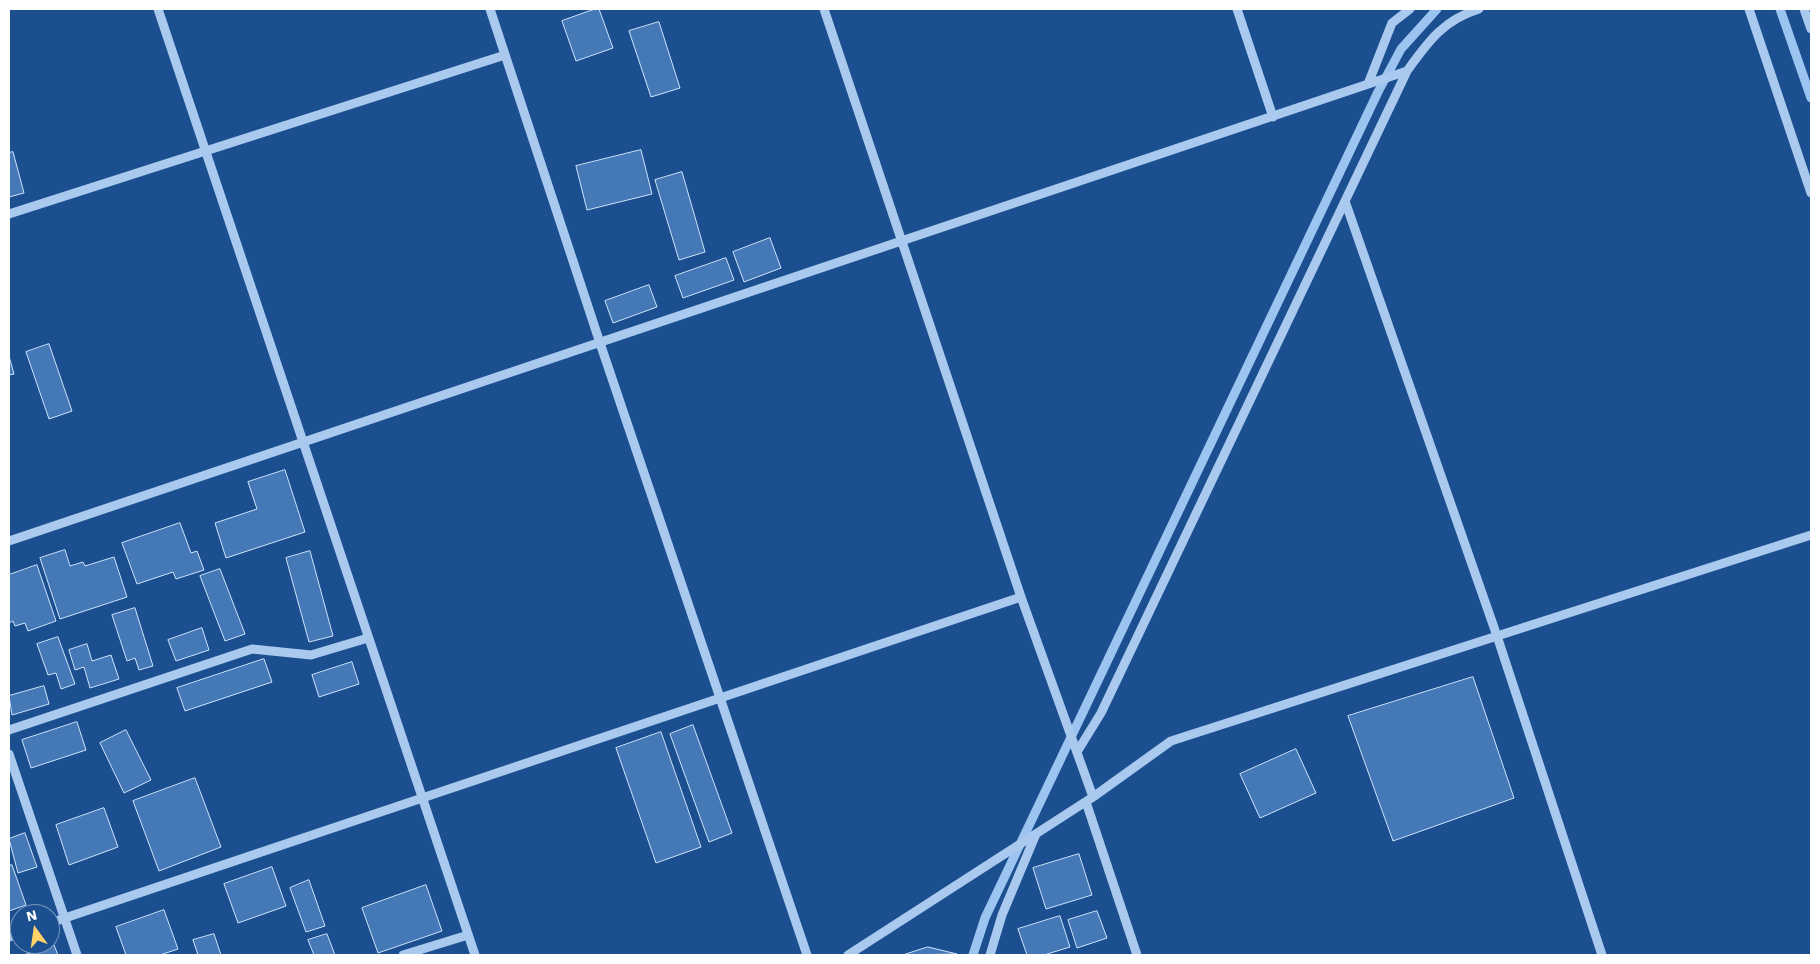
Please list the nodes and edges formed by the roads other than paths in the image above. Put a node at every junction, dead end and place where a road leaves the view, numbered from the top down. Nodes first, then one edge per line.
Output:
1 (158, 9) edge
2 (490, 9) edge
3 (824, 9) edge
4 (1237, 9) edge
5 (1410, 9) edge
6 (1479, 9) edge
7 (1749, 9) edge
8 (1804, 9) edge
9 (1811, 29) edge
10 (505, 55) junction
11 (1407, 71) junction
12 (1369, 84) junction
13 (1273, 117) junction
14 (206, 151) junction
15 (1811, 193) edge
16 (1345, 200) junction
17 (9, 214) edge
18 (902, 241) junction
19 (600, 343) junction
20 (303, 442) junction
21 (1811, 534) edge
22 (9, 541) edge
23 (1021, 597) junction
24 (1497, 636) junction
25 (368, 638) junction
26 (721, 697) junction
27 (9, 730) edge
28 (1077, 751) junction
29 (9, 758) edge
30 (421, 798) junction
31 (1089, 799) junction
32 (1036, 834) junction
33 (66, 918) junction
34 (60, 920) edge
35 (468, 935) junction
36 (77, 955) edge
37 (403, 955) edge
38 (475, 955) edge
39 (807, 955) edge
40 (848, 955) edge
41 (990, 955) edge
42 (1137, 955) edge
43 (1602, 955) edge

1 - 14 street
2 - 10 street
3 - 18 street
4 - 13 street
5 - 12 street
6 - 11 street
7 - 15 street
8 - 9 street
10 - 14 street
10 - 19 street
11 - 12 street
11 - 16 street
12 - 13 street
13 - 18 street
14 - 17 street
14 - 20 street
16 - 24 street
16 - 28 street
18 - 19 street
18 - 23 street
19 - 20 street
19 - 26 street
20 - 22 street
20 - 25 street
21 - 24 street
23 - 26 street
23 - 28 street
24 - 31 street
24 - 43 street
25 - 27 street
25 - 30 street
26 - 30 street
26 - 39 street
28 - 31 street
29 - 33 street
30 - 33 street
30 - 35 street
31 - 32 street
31 - 42 street
32 - 40 street
32 - 41 street
33 - 34 street
33 - 36 street
35 - 37 street
35 - 38 street

